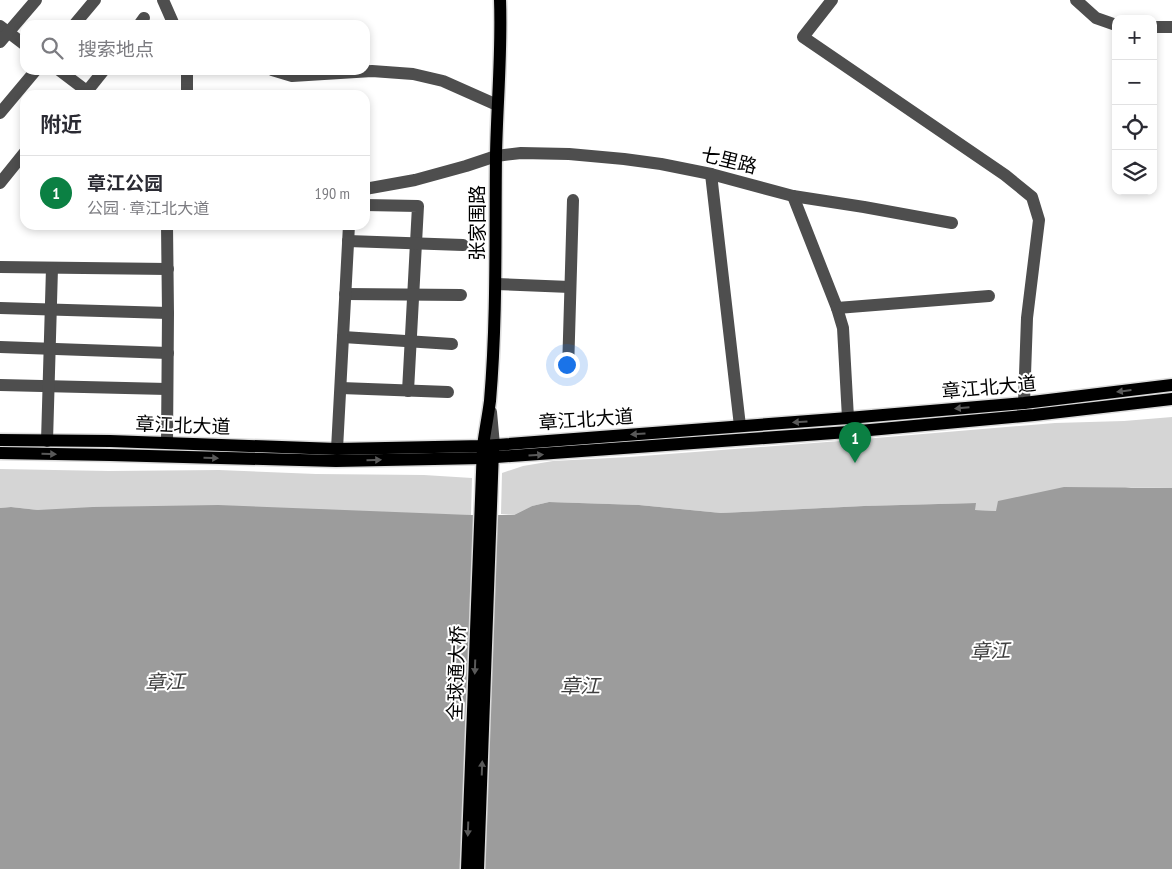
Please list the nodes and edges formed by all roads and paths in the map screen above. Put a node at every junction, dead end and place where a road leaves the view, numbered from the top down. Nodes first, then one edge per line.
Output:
1 (36, 0) edge
2 (95, 0) edge
3 (164, 0) edge
4 (500, 0) edge
5 (832, 0) edge
6 (1082, 2) edge
7 (78, 20) edge
8 (172, 20) edge
9 (1112, 24) edge
10 (1157, 27) edge
11 (1172, 27) edge
12 (3, 33) edge
13 (20, 42) edge
14 (370, 71) edge
15 (32, 75) edge
16 (65, 75) edge
17 (101, 75) edge
18 (188, 75) edge
19 (289, 75) edge
20 (308, 75) edge
21 (83, 90) edge
22 (91, 90) edge
23 (187, 90) edge
24 (497, 105) junction
25 (0, 113) edge
26 (496, 156) junction
27 (20, 158) edge
28 (711, 174) junction
29 (0, 183) edge
30 (370, 188) edge
31 (793, 196) junction
32 (574, 200) dead end
33 (370, 205) edge
34 (952, 223) dead end
35 (167, 230) edge
36 (349, 230) edge
37 (348, 241) junction
38 (416, 244) junction
39 (463, 245) dead end
40 (0, 267) edge
41 (52, 268) junction
42 (168, 269) junction
43 (496, 284) junction
44 (570, 287) junction
45 (345, 294) junction
46 (412, 295) junction
47 (461, 295) dead end
48 (989, 296) dead end
49 (0, 308) edge
50 (837, 308) junction
51 (51, 310) junction
52 (168, 313) junction
53 (343, 337) junction
54 (411, 341) junction
55 (452, 344) dead end
56 (0, 348) edge
57 (50, 349) junction
58 (168, 353) junction
59 (568, 371) dead end
60 (0, 385) edge
61 (1172, 385) edge
62 (49, 386) junction
63 (341, 388) junction
64 (167, 389) junction
65 (408, 391) junction
66 (448, 392) dead end
67 (1172, 399) edge
68 (1024, 403) junction
69 (848, 418) junction
70 (740, 426) junction
71 (0, 440) edge
72 (47, 441) junction
73 (167, 443) junction
74 (337, 449) junction
75 (488, 452) junction
76 (0, 453) edge
77 (487, 478) junction
78 (467, 869) edge
79 (478, 869) edge

1 - 12 street
2 - 7 street
3 - 8 street
4 - 24 main road, 张家围路
5 - 68 street
6 - 9 street
10 - 11 street
12 - 13 street
14 - 24 street
15 - 25 street
16 - 21 street
17 - 22 street
18 - 23 street
19 - 20 street
24 - 26 main road, 张家围路
26 - 28 street, 七里路
26 - 30 street, 七里路
26 - 43 main road, 张家围路
27 - 29 street
28 - 31 street, 七里路
28 - 70 street
31 - 34 street, 七里路
31 - 50 street
32 - 44 street
33 - 38 street
35 - 42 street
36 - 37 street
37 - 38 street
37 - 45 street
38 - 39 street
38 - 46 street
40 - 41 street
41 - 42 street
41 - 51 street
42 - 52 street
43 - 44 street
43 - 75 main road, 张家围路
44 - 59 street
45 - 46 street
45 - 53 street
46 - 47 street
46 - 54 street
48 - 50 street
49 - 51 street
50 - 69 street
51 - 52 street
51 - 57 street
52 - 58 street
53 - 54 street
53 - 63 street
54 - 55 street
54 - 65 street
56 - 57 street
57 - 58 street
57 - 62 street
58 - 64 street
60 - 62 street
61 -> 68 main road, 章江北大道
62 - 64 street
62 - 72 street
63 - 65 street
63 - 74 street
64 - 73 street
65 - 66 street
75 -> 67 main road, 章江北大道
68 -> 69 main road, 章江北大道
69 -> 70 main road, 章江北大道
70 -> 75 main road, 章江北大道
71 - 72 main road, 章江北大道
72 - 73 main road, 章江北大道
73 - 74 main road, 章江北大道
74 - 75 main road, 章江北大道
76 -> 75 main road, 章江北大道
75 - 77 main road, 张家围路
77 -> 78 main road, 全球通大桥
79 -> 77 main road, 全球通大桥

